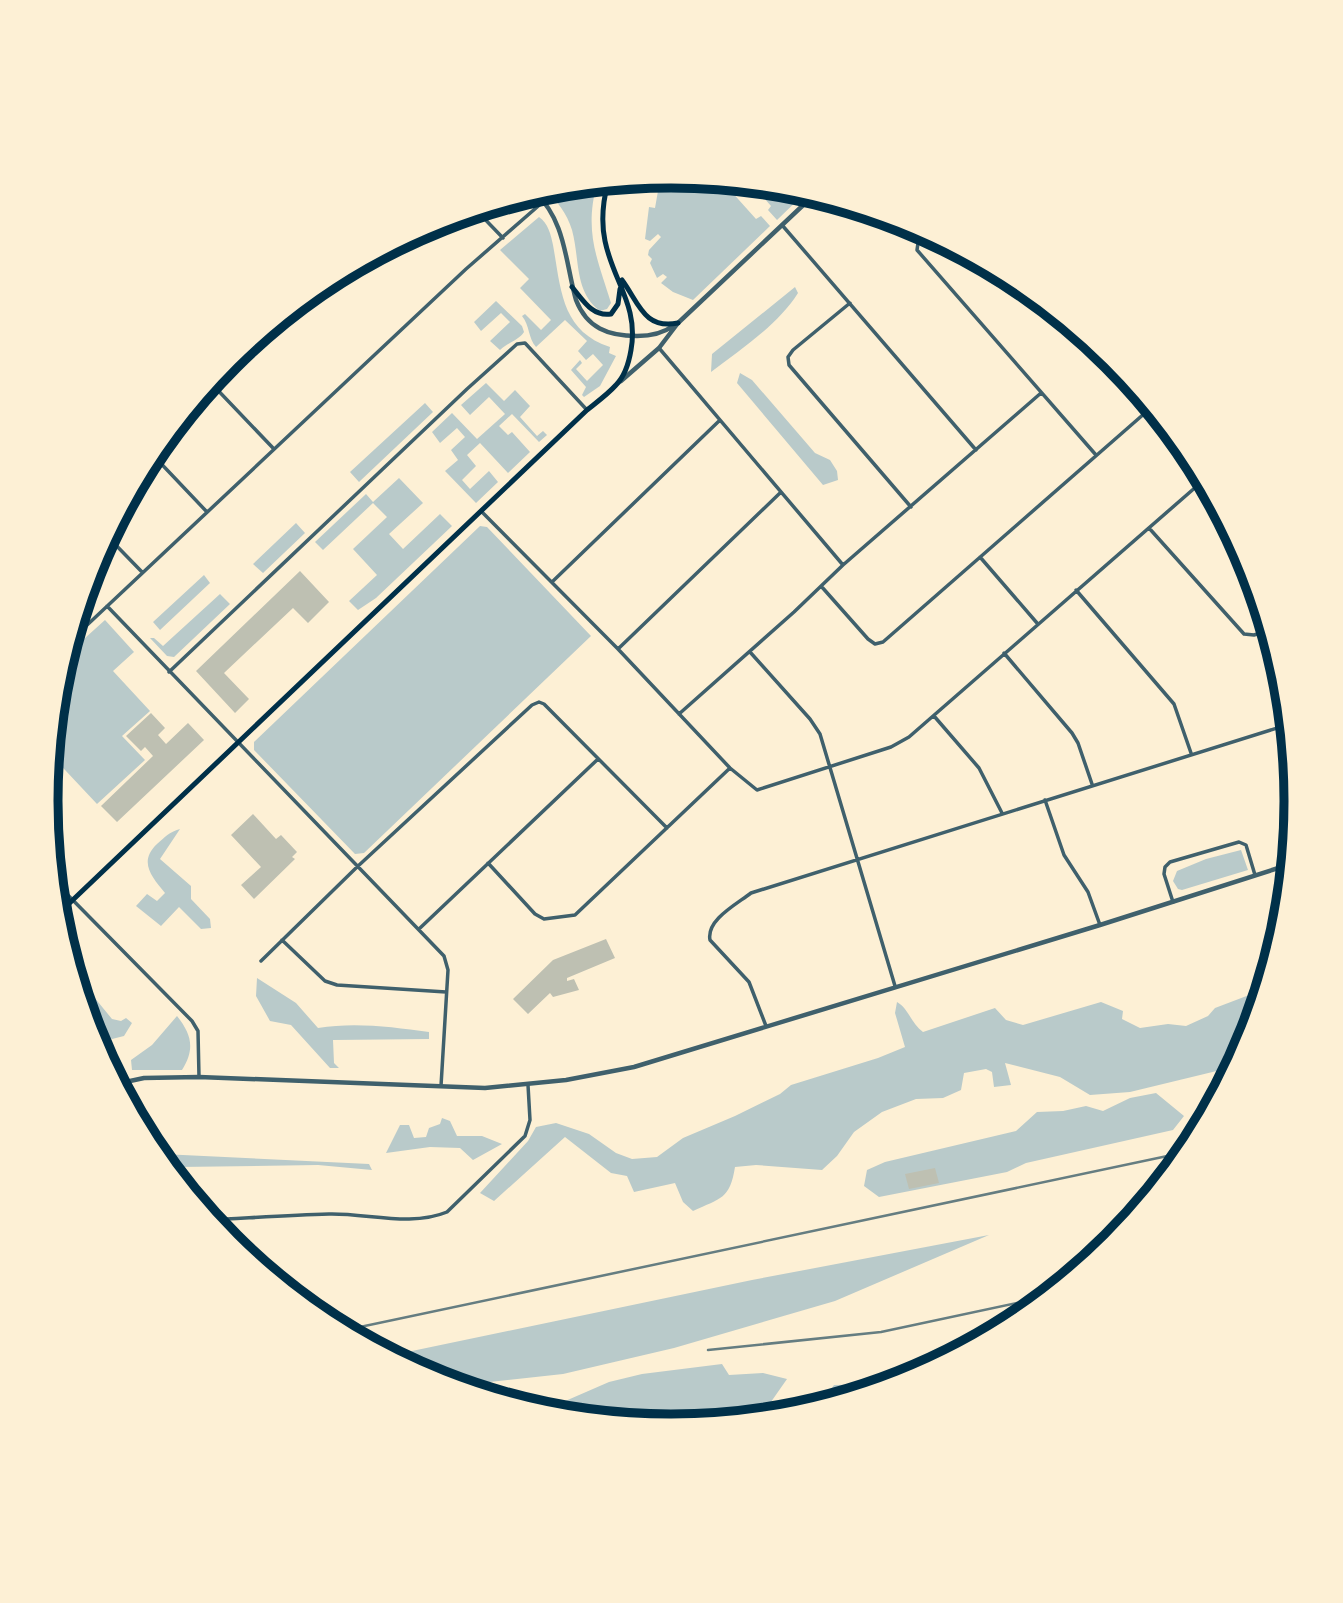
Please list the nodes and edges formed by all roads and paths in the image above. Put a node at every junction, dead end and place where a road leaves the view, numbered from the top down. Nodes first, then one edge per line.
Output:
1 (606, 191) edge
2 (544, 201) edge
3 (543, 202) edge
4 (805, 203) edge
5 (483, 217) edge
6 (782, 225) junction
7 (503, 238) junction
8 (918, 240) edge
9 (616, 272) junction
10 (572, 287) junction
11 (850, 303) junction
12 (678, 323) junction
13 (633, 336) junction
14 (659, 348) junction
15 (618, 384) junction
16 (217, 390) edge
17 (1041, 393) junction
18 (587, 410) junction
19 (1145, 412) edge
20 (720, 421) junction
21 (273, 448) junction
22 (976, 450) junction
23 (1096, 455) junction
24 (160, 462) edge
25 (1197, 486) edge
26 (780, 493) junction
27 (911, 507) junction
28 (481, 511) junction
29 (208, 512) junction
30 (1149, 527) junction
31 (115, 544) edge
32 (980, 557) junction
33 (843, 565) junction
34 (142, 572) junction
35 (552, 582) junction
36 (821, 586) junction
37 (1076, 590) junction
38 (107, 606) junction
39 (1037, 623) junction
40 (83, 629) edge
41 (1261, 633) edge
42 (618, 649) junction
43 (750, 652) junction
44 (1004, 653) junction
45 (170, 672) junction
46 (679, 714) junction
47 (934, 716) junction
48 (1281, 727) edge
49 (237, 743) junction
50 (1191, 753) junction
51 (598, 759) junction
52 (730, 768) junction
53 (831, 768) junction
54 (1092, 784) junction
55 (1045, 800) junction
56 (1002, 813) junction
57 (667, 828) junction
58 (858, 860) junction
59 (488, 863) junction
60 (357, 867) junction
61 (1282, 867) edge
62 (1255, 875) junction
63 (65, 891) edge
64 (73, 899) junction
65 (1173, 902) junction
66 (67, 905) edge
67 (1100, 925) junction
68 (419, 929) junction
69 (282, 940) junction
70 (261, 961) dead end
71 (895, 986) junction
72 (446, 992) junction
73 (766, 1027) junction
74 (199, 1077) junction
75 (126, 1082) edge
76 (528, 1085) junction
77 (441, 1088) junction
78 (223, 1219) edge

1 - 9 main road
2 - 10 street
3 - 7 street
4 - 6 street
5 - 7 street
6 - 11 street
6 - 12 street
7 - 21 street
8 - 17 street
9 - 10 main road
9 - 12 main road
9 - 13 main road
10 - 13 street
11 - 22 street
11 - 27 street
12 - 13 street
12 - 14 street
13 - 15 main road
14 - 15 street
14 - 20 street
15 - 18 main road
16 - 21 street
17 - 22 street
17 - 23 street
18 - 28 main road
18 - 45 street
19 - 23 street
20 - 26 street
20 - 35 street
21 - 29 street
22 - 27 street
23 - 32 street
24 - 29 street
25 - 30 street
26 - 33 street
26 - 42 street
27 - 33 street
28 - 35 street
28 - 49 main road
29 - 34 street
30 - 37 street
30 - 41 street
31 - 34 street
32 - 36 street
32 - 39 street
33 - 36 street
34 - 38 street
35 - 42 street
36 - 43 street
37 - 39 street
37 - 50 street
38 - 40 street
38 - 45 street
39 - 44 street
42 - 46 street
43 - 46 street
43 - 53 street
44 - 47 street
44 - 54 street
45 - 49 street
46 - 52 street
47 - 53 street
47 - 56 street
48 - 50 street
49 - 60 street
49 - 64 main road
50 - 54 street
51 - 57 street
51 - 59 street
51 - 60 street
52 - 53 street
52 - 57 street
53 - 58 street
54 - 55 street
55 - 56 street
55 - 67 street
56 - 58 street
57 - 59 street
58 - 71 street
58 - 73 street
59 - 68 street
60 - 68 street
60 - 69 street
61 - 62 street
62 - 65 street
62 - 65 street
63 - 64 street
64 - 66 main road
64 - 74 street
65 - 67 street
67 - 71 street
68 - 72 street
69 - 70 street
69 - 72 street
71 - 73 street
72 - 77 street
73 - 76 street
74 - 75 street
74 - 77 street
76 - 77 street
76 - 78 street

